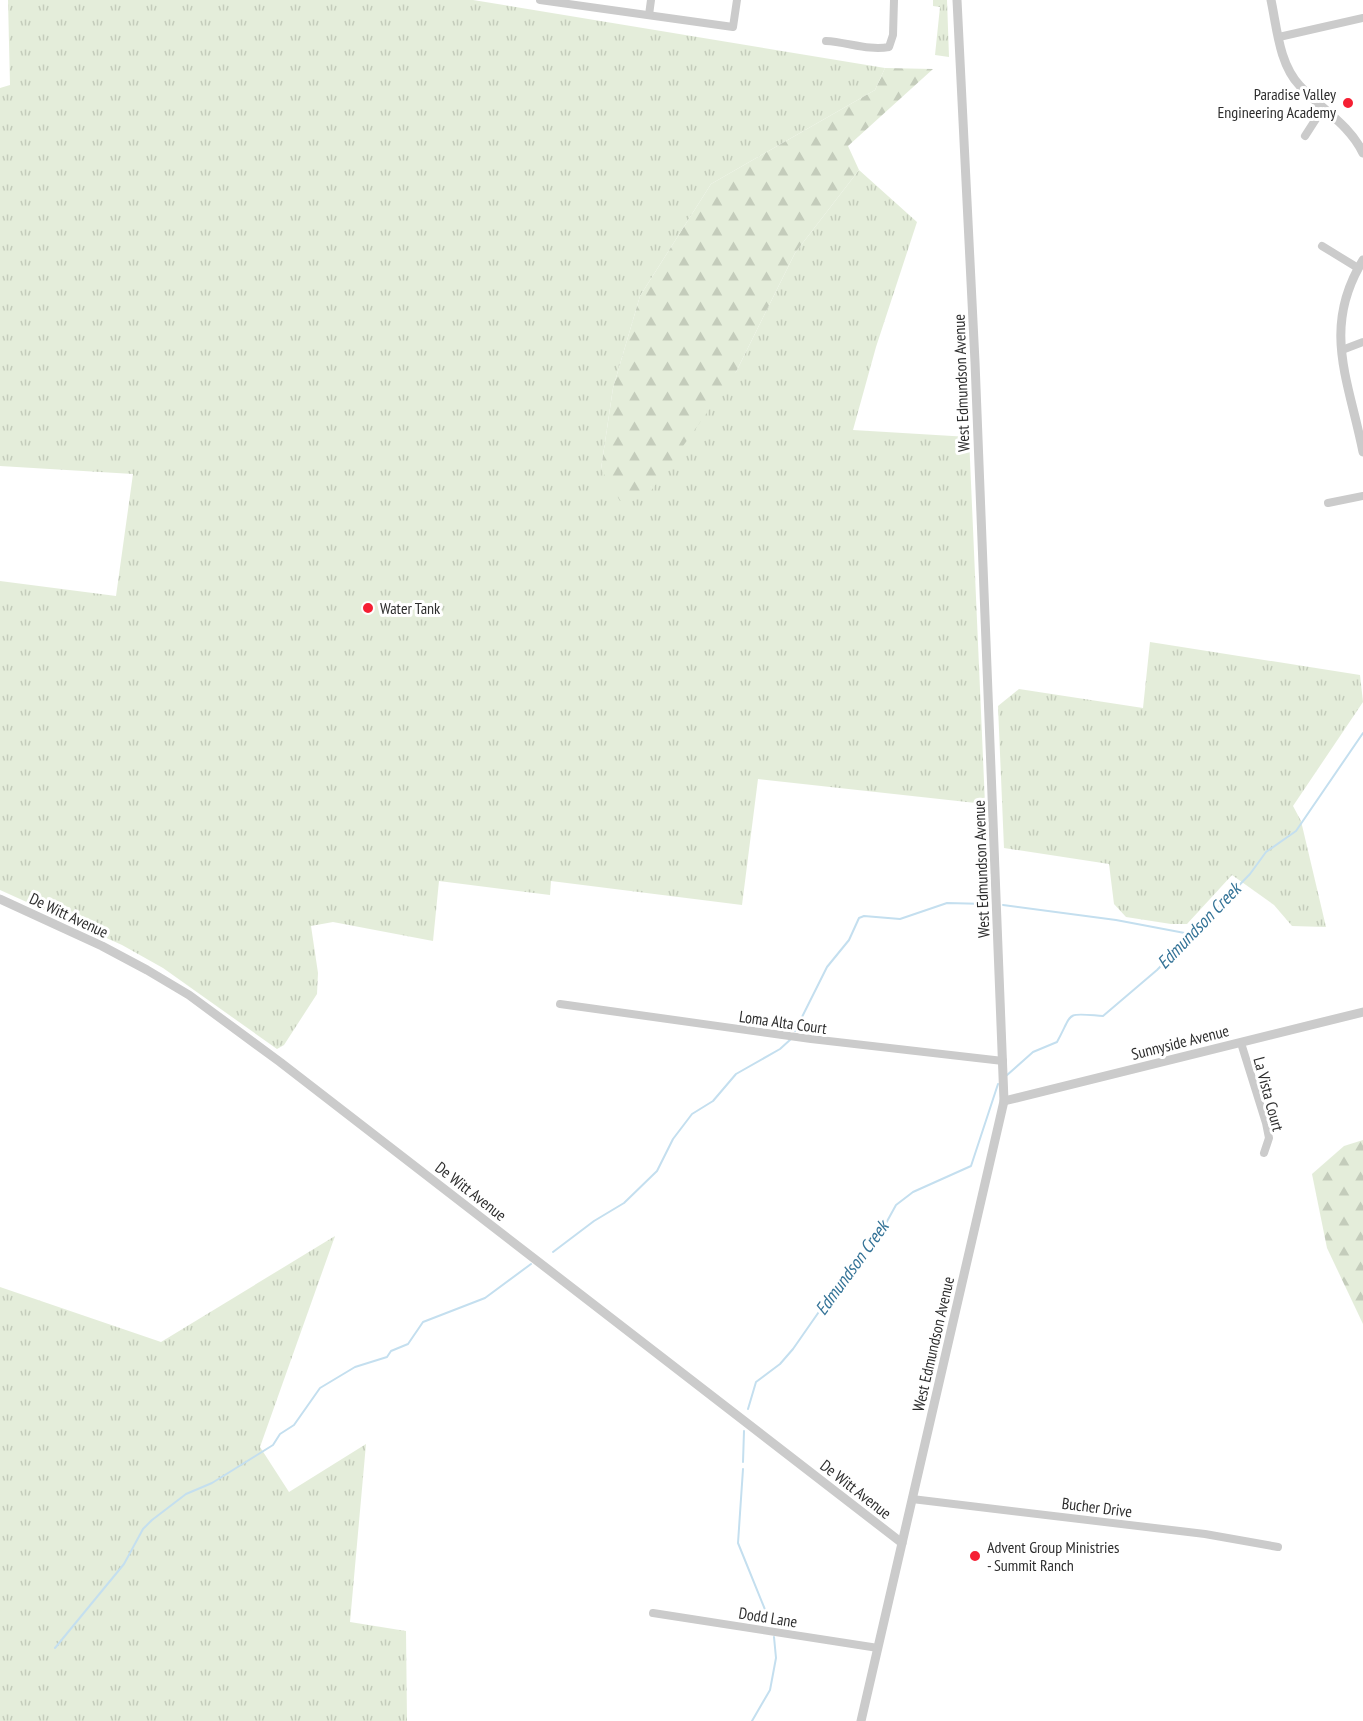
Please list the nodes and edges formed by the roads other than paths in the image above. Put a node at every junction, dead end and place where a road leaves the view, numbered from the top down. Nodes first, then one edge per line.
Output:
1 (540, 0) edge
2 (651, 0) edge
3 (737, 0) edge
4 (894, 0) edge
5 (957, 0) edge
6 (1271, 0) edge
7 (559, 1) edge
8 (649, 15) junction
9 (1363, 18) edge
10 (1279, 37) junction
11 (826, 41) dead end
12 (1323, 108) junction
13 (1305, 136) dead end
14 (1363, 153) edge
15 (1322, 246) dead end
16 (1360, 264) edge
17 (1363, 342) edge
18 (1342, 350) junction
19 (1361, 436) edge
20 (1363, 453) edge
21 (1363, 496) edge
22 (1328, 504) dead end
23 (0, 899) edge
24 (560, 1004) dead end
25 (1363, 1012) edge
26 (1241, 1043) junction
27 (1003, 1061) junction
28 (1004, 1101) junction
29 (1264, 1153) dead end
30 (912, 1499) junction
31 (902, 1543) junction
32 (1278, 1547) dead end
33 (653, 1613) dead end
34 (878, 1648) junction
35 (861, 1721) edge

1 - 7 street
2 - 8 street
3 - 8 street
4 - 11 street
5 - 27 street, West Edmundson Avenue
6 - 10 street
7 - 8 street
9 - 10 street
10 - 12 street
12 - 13 street
12 - 14 street
15 - 16 street
16 - 18 street
17 - 18 street
18 - 19 street
19 - 20 street
21 - 22 street
23 - 31 street, De Witt Avenue
24 - 27 street, Loma Alta Court
25 - 26 street, Sunnyside Avenue
26 - 28 street, Sunnyside Avenue
26 - 29 street, La Vista Court
27 - 28 street, West Edmundson Avenue
28 - 30 street, West Edmundson Avenue
30 - 31 street, West Edmundson Avenue
30 - 32 street, Bucher Drive
31 - 34 street, West Edmundson Avenue
33 - 34 street, Dodd Lane
34 - 35 street, West Edmundson Avenue

